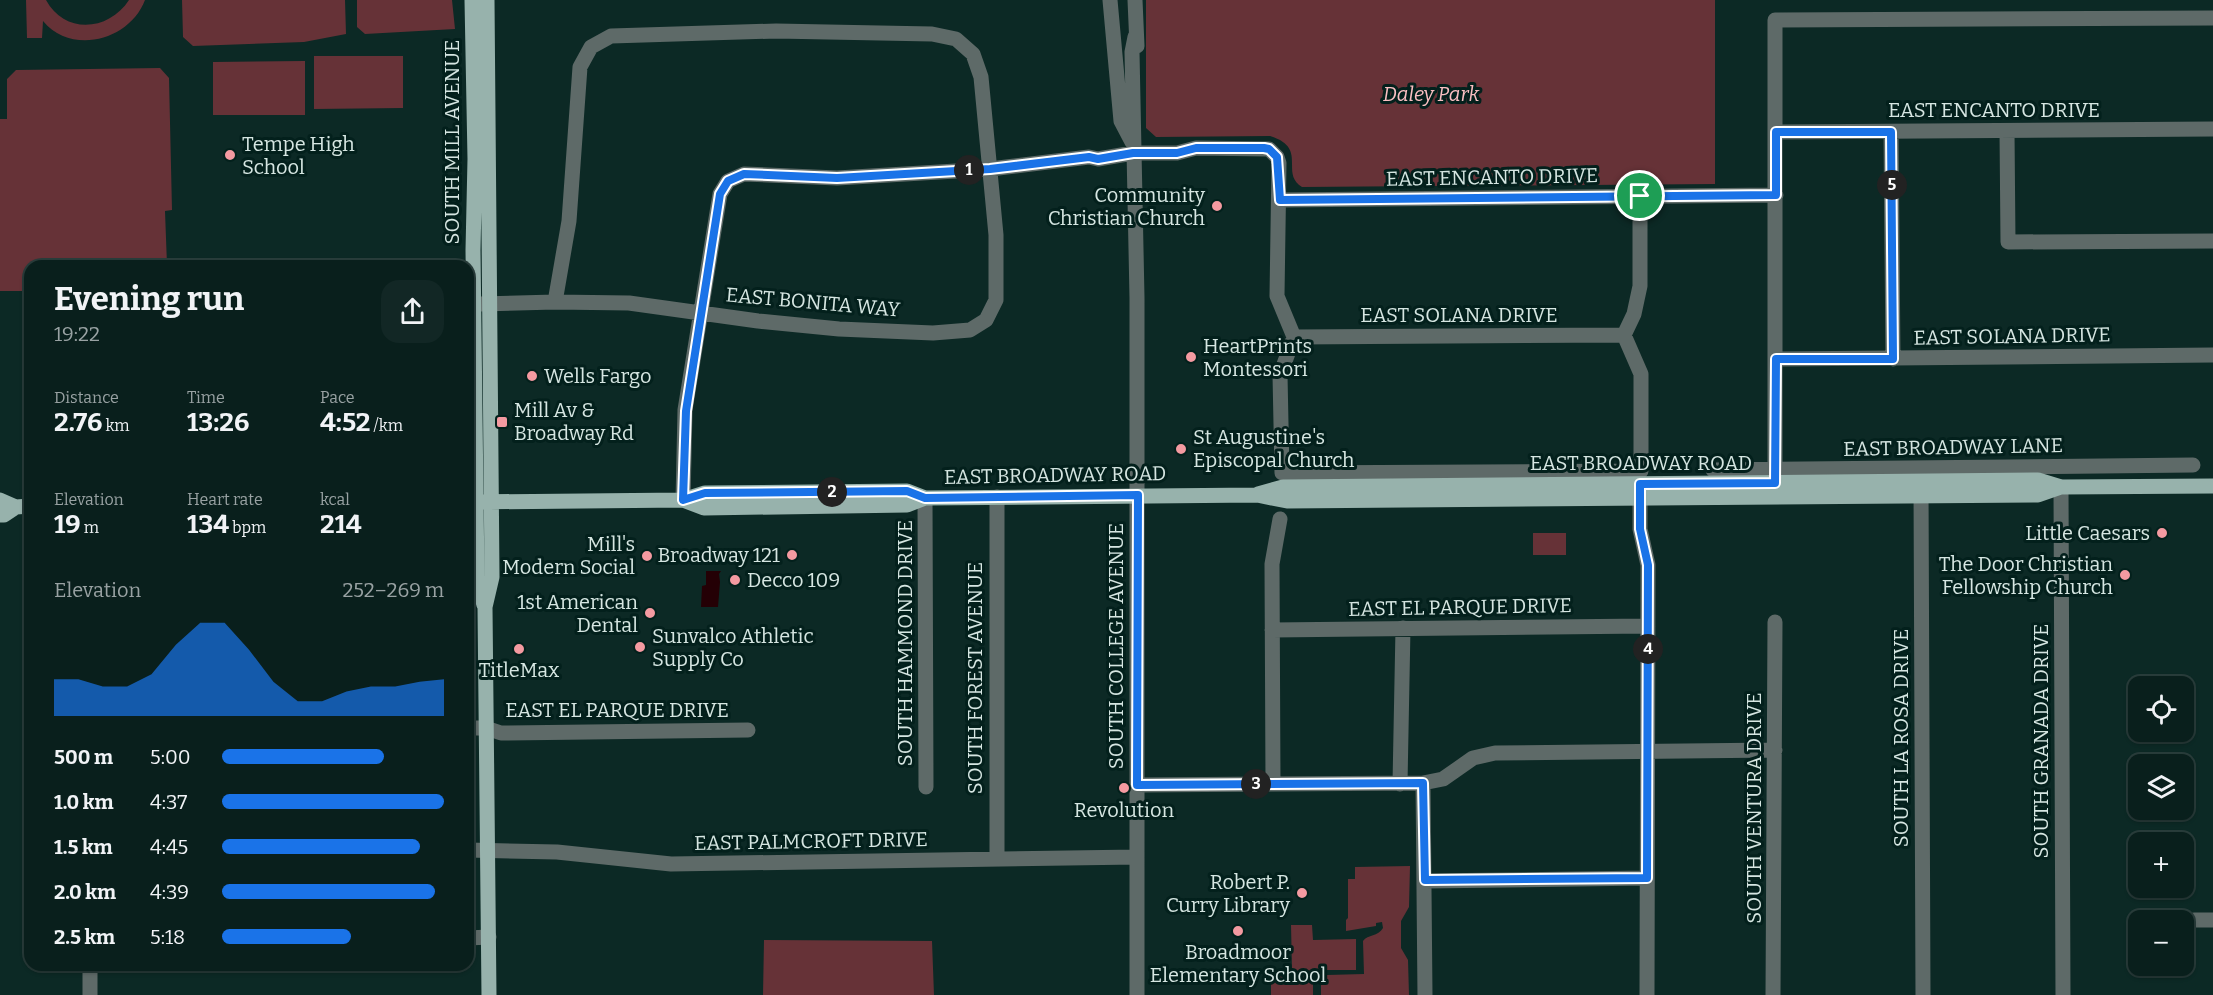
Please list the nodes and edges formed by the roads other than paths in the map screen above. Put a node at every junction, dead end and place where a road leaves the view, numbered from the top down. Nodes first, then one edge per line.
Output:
1 (472, 0) edge
2 (487, 0) edge
3 (1110, 0) edge
4 (1135, 0) edge
5 (2213, 18) edge
6 (2213, 129) edge
7 (2007, 131) junction
8 (1776, 132) junction
9 (1891, 132) junction
10 (1136, 149) junction
11 (990, 169) junction
12 (1776, 195) junction
13 (1640, 196) junction
14 (1280, 200) junction
15 (2213, 241) edge
16 (473, 260) edge
17 (474, 300) edge
18 (555, 302) junction
19 (484, 303) junction
20 (702, 313) junction
21 (1624, 335) junction
22 (1294, 337) junction
23 (2213, 355) edge
24 (1776, 359) junction
25 (1893, 359) junction
26 (2193, 465) dead end
27 (1713, 470) dead end
28 (1775, 476) junction
29 (1640, 484) junction
30 (2213, 486) edge
31 (2061, 487) junction
32 (1921, 489) junction
33 (1138, 495) junction
34 (997, 497) junction
35 (925, 498) junction
36 (0, 500) edge
37 (683, 500) junction
38 (478, 502) edge
39 (23, 506) edge
40 (0, 515) edge
41 (1281, 519) dead end
42 (1775, 622) dead end
43 (1648, 626) junction
44 (1402, 628) junction
45 (1272, 630) junction
46 (474, 728) edge
47 (486, 728) junction
48 (748, 730) dead end
49 (1775, 750) junction
50 (1647, 752) junction
51 (1423, 783) junction
52 (1273, 784) junction
53 (1400, 784) junction
54 (1137, 785) junction
55 (926, 788) dead end
56 (487, 849) junction
57 (474, 850) edge
58 (1137, 857) junction
59 (997, 859) junction
60 (1647, 878) junction
61 (1425, 880) junction
62 (2194, 920) dead end
63 (2213, 920) edge
64 (489, 937) junction
65 (474, 938) edge
66 (90, 971) edge
67 (90, 995) edge
68 (489, 995) edge
69 (1137, 995) edge
70 (1425, 995) edge
71 (1647, 995) edge
72 (1773, 995) edge
73 (1923, 995) edge
74 (2063, 995) edge

1 - 16 main road, SOUTH MILL AVENUE
2 - 19 main road, SOUTH MILL AVENUE
3 - 10 street
4 - 10 street, SOUTH COLLEGE AVENUE
5 - 8 street
6 - 7 street, EAST ENCANTO DRIVE
7 - 9 street, EAST ENCANTO DRIVE
7 - 15 street
8 - 9 street, EAST ENCANTO DRIVE
8 - 12 street
9 - 25 street
10 - 11 street
10 - 14 street
10 - 33 street, SOUTH COLLEGE AVENUE
11 - 18 street, EAST BONITA WAY
11 - 20 street
11 - 20 street, EAST BONITA WAY
12 - 13 street, EAST ENCANTO DRIVE
12 - 24 street
13 - 14 street, EAST ENCANTO DRIVE
13 - 21 street
14 - 22 street
17 - 38 main road, SOUTH MILL AVENUE
18 - 19 street, EAST BONITA WAY
18 - 20 street, EAST BONITA WAY
19 - 38 main road, SOUTH MILL AVENUE
20 - 37 street
21 - 22 street, EAST SOLANA DRIVE
21 - 29 street
22 - 29 street
23 - 25 street, EAST SOLANA DRIVE
24 - 25 street, EAST SOLANA DRIVE
24 - 28 street
26 - 28 street, EAST BROADWAY LANE
27 - 28 street, EAST BROADWAY LANE
28 - 29 main road, EAST BROADWAY ROAD
28 - 32 main road, EAST BROADWAY ROAD
29 - 32 main road, EAST BROADWAY ROAD
29 - 33 main road, EAST BROADWAY ROAD
29 - 43 street
30 - 31 main road, EAST BROADWAY ROAD
31 - 32 main road, EAST BROADWAY ROAD
31 - 74 street, SOUTH GRANADA DRIVE
32 - 73 street, SOUTH LA ROSA DRIVE
33 - 34 main road, EAST BROADWAY ROAD
33 - 54 street, SOUTH COLLEGE AVENUE
34 - 35 main road, EAST BROADWAY ROAD
34 - 59 street, SOUTH FOREST AVENUE
35 - 37 main road, EAST BROADWAY ROAD
35 - 55 street, SOUTH HAMMOND DRIVE
36 - 39 main road
37 - 38 main road, EAST BROADWAY ROAD
38 - 47 main road, SOUTH MILL AVENUE
39 - 40 main road
41 - 45 street
42 - 49 street, SOUTH VENTURA DRIVE
43 - 44 street, EAST EL PARQUE DRIVE
43 - 50 street
44 - 45 street, EAST EL PARQUE DRIVE
44 - 53 street
45 - 52 street
46 - 47 street, EAST EL PARQUE DRIVE
47 - 48 street, EAST EL PARQUE DRIVE
47 - 56 main road, SOUTH MILL AVENUE
49 - 50 street
49 - 72 street, SOUTH VENTURA DRIVE
50 - 51 street
50 - 60 street
51 - 53 street
51 - 61 street
52 - 53 street
52 - 54 street
54 - 58 street, SOUTH COLLEGE AVENUE
56 - 57 street, EAST PALMCROFT DRIVE
56 - 59 street, EAST PALMCROFT DRIVE
56 - 64 main road, SOUTH MILL AVENUE
58 - 59 street, EAST PALMCROFT DRIVE
58 - 69 street, SOUTH COLLEGE AVENUE
60 - 61 street
60 - 71 street
61 - 70 street
62 - 63 street
64 - 65 street
64 - 68 main road, SOUTH MILL AVENUE
66 - 67 street

